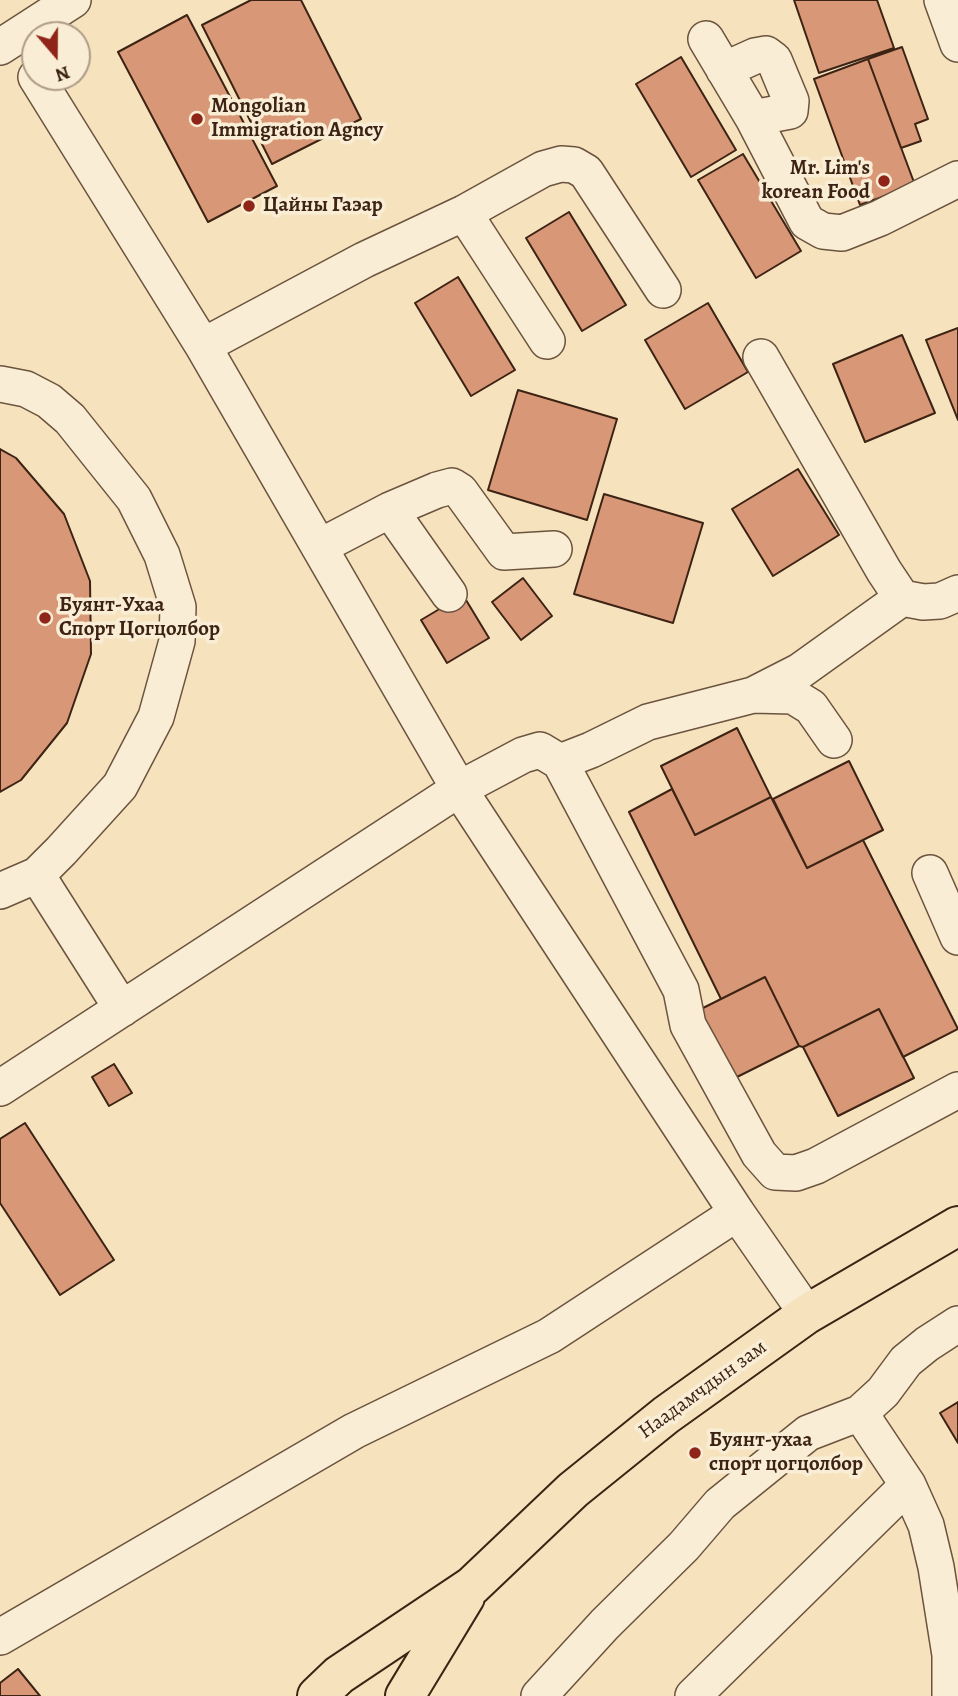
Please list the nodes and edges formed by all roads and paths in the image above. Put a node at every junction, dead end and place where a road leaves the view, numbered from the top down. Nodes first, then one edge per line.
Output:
1 (942, 0) edge
2 (57, 5) edge
3 (4, 35) edge
4 (706, 39) dead end
5 (958, 44) edge
6 (21, 57) edge
7 (724, 70) junction
8 (45, 91) edge
9 (753, 118) junction
10 (958, 179) edge
11 (464, 213) junction
12 (663, 290) dead end
13 (547, 341) dead end
14 (203, 346) junction
15 (761, 357) dead end
16 (0, 384) edge
17 (390, 510) junction
18 (319, 547) junction
19 (554, 549) dead end
20 (958, 593) edge
21 (449, 594) dead end
22 (902, 598) junction
23 (753, 695) junction
24 (834, 740) dead end
25 (560, 762) junction
26 (459, 789) junction
27 (930, 873) dead end
28 (37, 875) junction
29 (0, 891) edge
30 (958, 937) edge
31 (122, 1009) junction
32 (0, 1088) edge
33 (958, 1090) edge
34 (737, 1213) junction
35 (958, 1226) edge
36 (807, 1314) junction
37 (958, 1324) edge
38 (860, 1413) junction
39 (908, 1485) junction
40 (472, 1586) junction
41 (0, 1637) edge
42 (317, 1696) edge
43 (405, 1696) edge
44 (540, 1696) edge
45 (693, 1696) edge
46 (950, 1696) edge

1 - 5 street
2 - 3 street
3 - 6 street
4 - 7 street
7 - 9 street
7 - 9 street
8 - 14 street
9 - 10 street
11 - 12 street
11 - 13 street
11 - 14 street
14 - 18 street
15 - 22 street
16 - 28 street
17 - 18 street
17 - 19 street
17 - 21 street
18 - 26 street
20 - 22 street
22 - 23 street
23 - 24 street
23 - 25 street
25 - 26 street
25 - 33 street
26 - 31 street
26 - 34 street
27 - 30 street
28 - 29 street
28 - 31 street
31 - 32 street
34 - 36 street
34 - 41 street
35 - 36 main road, Наадамчдын зам
36 - 40 main road, Наадамчдын зам
37 - 38 street
38 - 39 street
38 - 44 street
39 - 45 street
39 - 46 street
40 - 42 main road, Наадамчдын зам
40 - 43 main road, Наадамчдын зам

